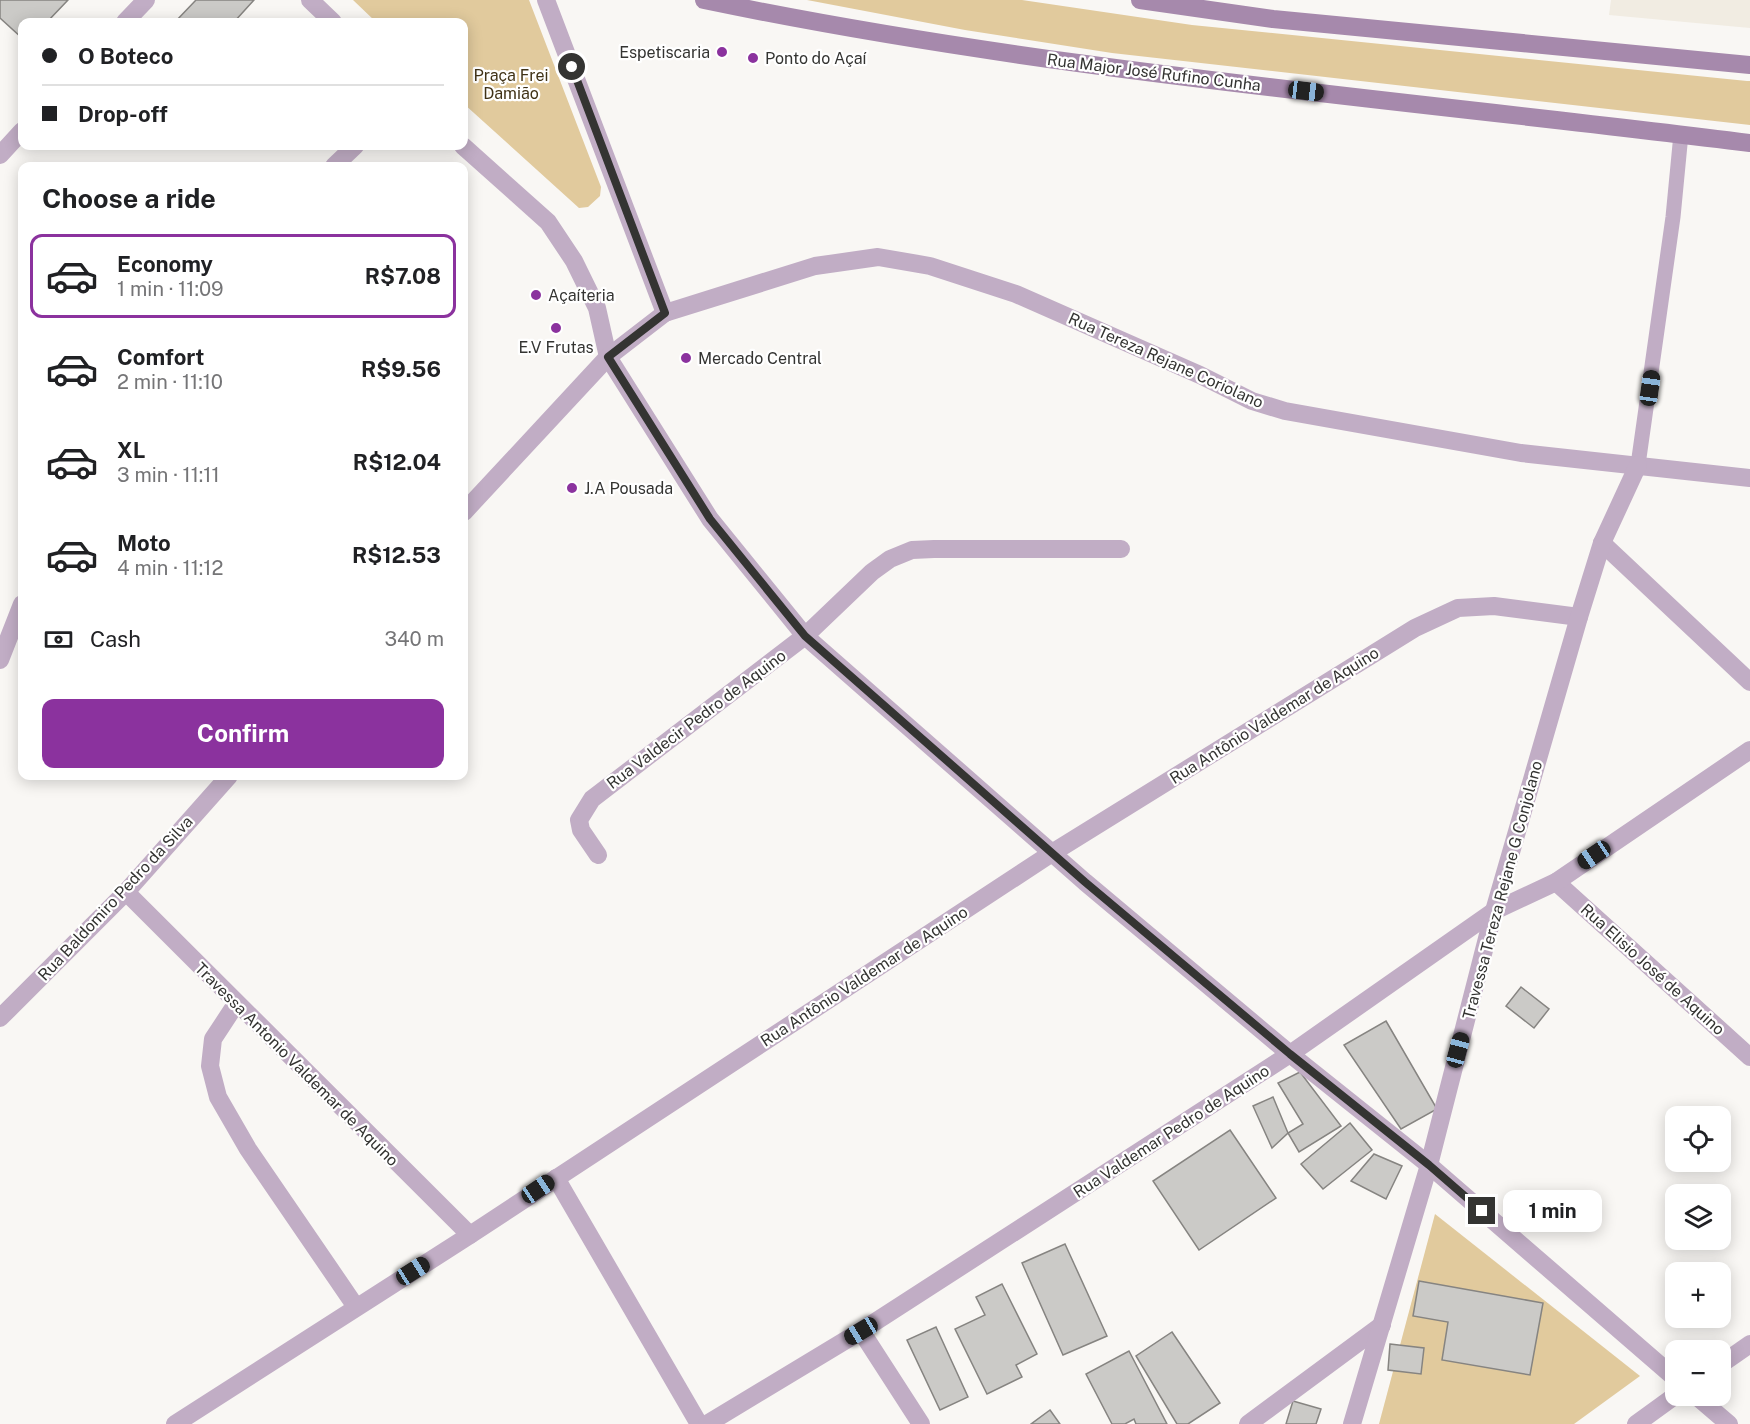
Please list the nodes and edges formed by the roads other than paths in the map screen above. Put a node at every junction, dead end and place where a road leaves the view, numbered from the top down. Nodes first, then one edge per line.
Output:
1 (146, 0) edge
2 (310, 0) edge
3 (546, 0) edge
4 (704, 0) edge
5 (1140, 0) edge
6 (129, 18) edge
7 (329, 18) edge
8 (1750, 65) edge
9 (1681, 134) junction
10 (18, 136) edge
11 (1750, 143) edge
12 (351, 150) edge
13 (467, 150) edge
14 (0, 155) edge
15 (338, 162) edge
16 (665, 313) junction
17 (608, 357) junction
18 (1638, 465) junction
19 (1750, 478) edge
20 (468, 508) edge
21 (1602, 543) junction
22 (1121, 549) dead end
23 (18, 614) edge
24 (1579, 617) junction
25 (805, 636) junction
26 (0, 660) edge
27 (1750, 682) edge
28 (1750, 750) edge
29 (225, 780) edge
30 (1052, 853) junction
31 (598, 855) dead end
32 (1556, 882) junction
33 (126, 892) junction
34 (1494, 911) junction
35 (236, 1004) junction
36 (0, 1018) edge
37 (1290, 1054) junction
38 (1750, 1057) edge
39 (1429, 1165) junction
40 (556, 1178) junction
41 (470, 1235) junction
42 (356, 1307) junction
43 (1382, 1325) junction
44 (861, 1331) junction
45 (1750, 1344) edge
46 (1731, 1357) edge
47 (1665, 1369) edge
48 (1665, 1403) edge
49 (1708, 1406) edge
50 (175, 1424) edge
51 (699, 1424) edge
52 (707, 1424) edge
53 (921, 1424) edge
54 (1248, 1424) edge
55 (1352, 1424) edge
56 (1636, 1424) edge
57 (1729, 1424) edge

1 - 6 street
2 - 7 street
3 - 16 street
4 - 9 main road, Rua Major José Rufino Cunha
5 - 8 main road
9 - 11 main road, Rua Major José Rufino Cunha
9 - 18 lane
10 - 14 street
12 - 15 street
13 - 17 street
16 - 17 street, Rua Tereza Rejane Coriolano
16 - 18 street, Rua Tereza Rejane Coriolano
17 - 20 street
17 - 25 street
18 - 19 street, Rua Tereza Rejane Coriolano
18 - 21 street, Travessa Tereza Rejane G Conjolano
21 - 24 street, Travessa Tereza Rejane G Conjolano
21 - 27 street
22 - 25 street, Rua Valdecir Pedro de Aquino
23 - 26 street
24 - 30 street, Rua Antônio Valdemar de Aquino
24 - 34 street, Travessa Tereza Rejane G Conjolano
25 - 30 street
25 - 31 street, Rua Valdecir Pedro de Aquino
28 - 32 street, Rua Valdemar Pedro de Aquino
29 - 33 street, Rua Baldomiro Pedro da Silva
30 - 37 street
30 - 40 street, Rua Antônio Valdemar de Aquino
32 - 34 street, Rua Valdemar Pedro de Aquino
32 - 38 street, Rua Elisio José de Aquino
33 - 35 street, Travessa Antonio Valdemar de Aquino
33 - 36 street, Rua Baldomiro Pedro da Silva
34 - 37 street, Rua Valdemar Pedro de Aquino
34 - 39 street, Travessa Tereza Rejane G Conjolano
35 - 41 street, Travessa Antonio Valdemar de Aquino
35 - 42 street
37 - 39 street
37 - 44 street, Rua Valdemar Pedro de Aquino
39 - 43 street, Travessa Tereza Rejane G Conjolano
39 - 47 street
40 - 41 street, Rua Antônio Valdemar de Aquino
40 - 51 street
41 - 42 street, Rua Antônio Valdemar de Aquino
42 - 50 street, Rua Antônio Valdemar de Aquino
43 - 54 street
43 - 55 street, Travessa Tereza Rejane G Conjolano
44 - 52 street, Rua Valdemar Pedro de Aquino
44 - 53 street
45 - 46 street
48 - 56 street
49 - 57 street

